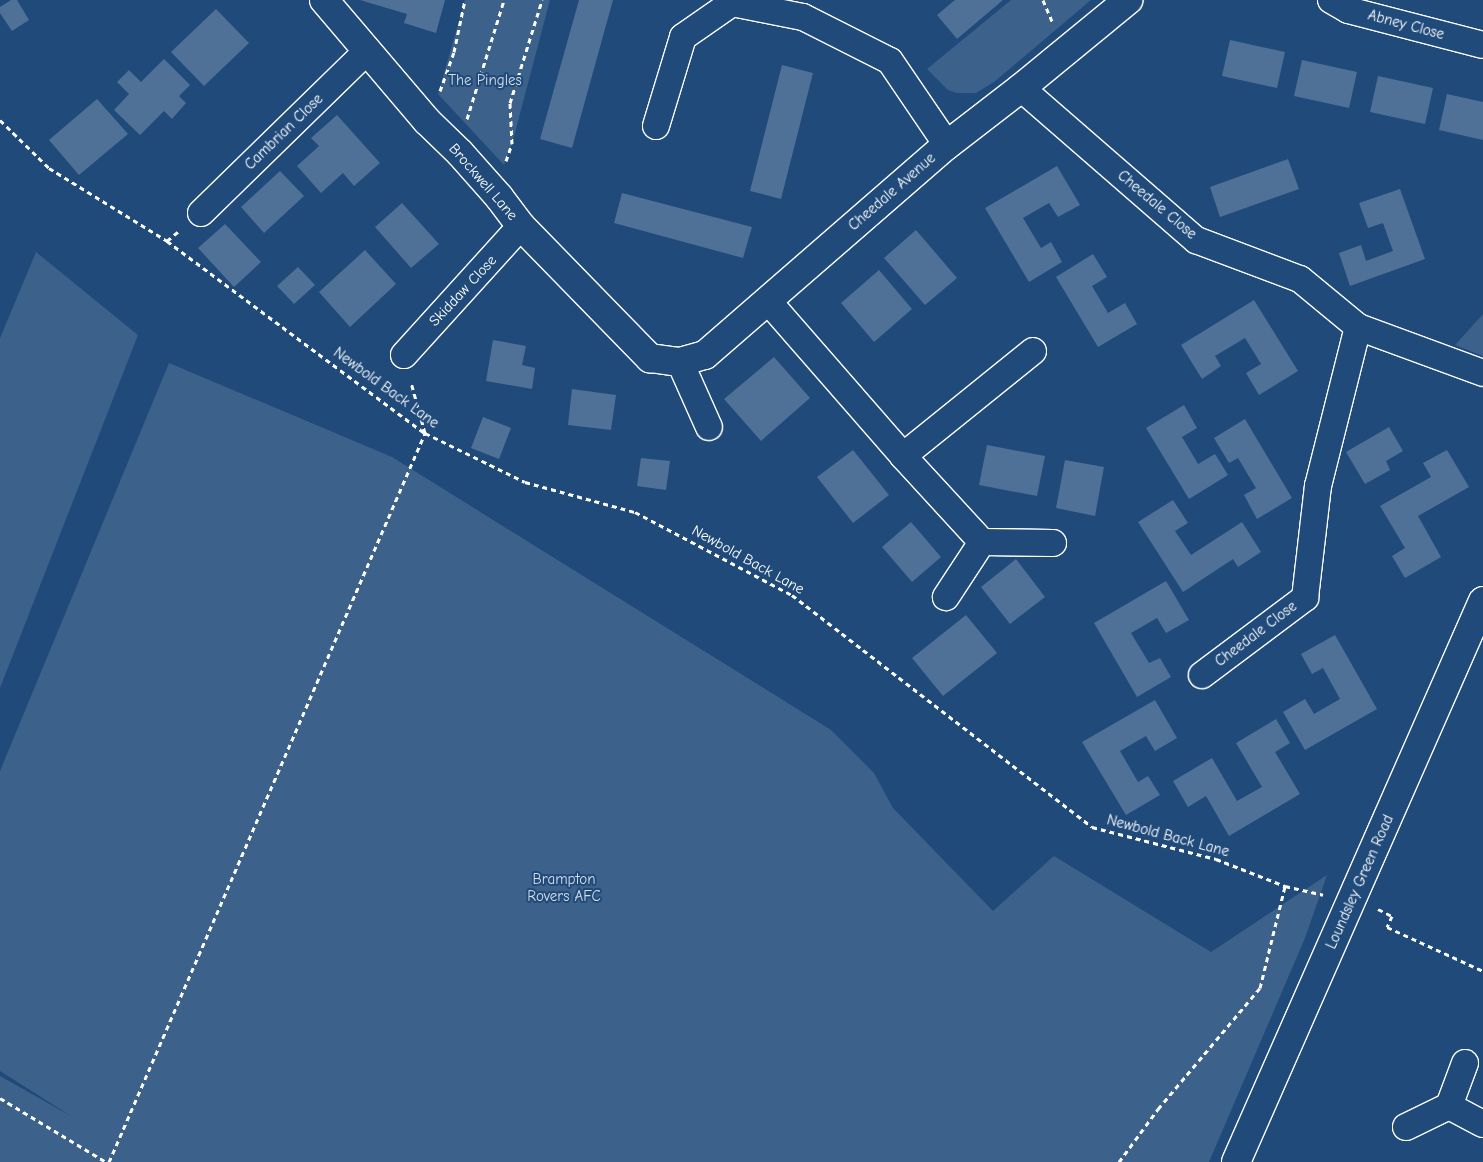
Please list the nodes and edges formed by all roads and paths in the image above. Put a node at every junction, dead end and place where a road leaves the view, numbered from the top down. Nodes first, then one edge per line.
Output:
1 (324, 0) edge
2 (465, 0) edge
3 (504, 0) edge
4 (542, 0) edge
5 (1128, 0) edge
6 (1331, 0) edge
7 (1483, 45) edge
8 (367, 51) junction
9 (1021, 88) junction
10 (467, 119) dead end
11 (0, 120) edge
12 (427, 121) junction
13 (656, 126) dead end
14 (947, 145) junction
15 (498, 197) junction
16 (201, 213) dead end
17 (521, 226) junction
18 (768, 301) junction
19 (1358, 327) junction
20 (1033, 351) dead end
21 (404, 355) joint
22 (650, 358) joint
23 (680, 362) junction
24 (1483, 373) edge
25 (709, 427) dead end
26 (425, 433) junction
27 (903, 456) junction
28 (982, 542) junction
29 (1053, 542) dead end
30 (946, 597) dead end
31 (1483, 601) edge
32 (1202, 675) dead end
33 (1286, 886) junction
34 (1353, 897) junction
35 (1483, 971) edge
36 (1465, 1063) dead end
37 (0, 1098) edge
38 (1449, 1106) junction
39 (1483, 1124) edge
40 (1406, 1127) dead end
41 (107, 1162) edge
42 (1119, 1162) edge
43 (1236, 1162) edge

1 - 8 street, Brockwell Lane
2 - 12 path
3 - 10 path
4 - 15 path
5 - 9 street, Cheedale Avenue
6 - 7 street, Abney Close
8 - 12 street, Brockwell Lane
8 - 16 street, Cambrian Close
9 - 14 street, Cheedale Avenue
9 - 19 street, Cheedale Close
11 - 26 path, Newbold Back Lane
12 - 15 street, Brockwell Lane
13 - 14 street
14 - 18 street, Cheedale Avenue
15 - 17 street, Brockwell Lane
17 - 21 street, Skiddaw Close
17 - 22 street, Brockwell Lane
18 - 23 street, Cheedale Avenue
18 - 27 street
19 - 24 street, Cheedale Close
19 - 32 street, Cheedale Close
20 - 27 street
21 - 26 path
22 - 23 street, Cheedale Avenue
23 - 25 street
26 - 33 path, Newbold Back Lane
26 - 41 path
27 - 28 street
28 - 29 street
28 - 30 street
31 - 34 street, Loundsley Green Road
33 - 34 path, Newbold Back Lane
33 - 42 path
34 - 35 path
34 - 43 street, Loundsley Green Road
36 - 38 street
37 - 41 path
38 - 39 street
38 - 40 street

